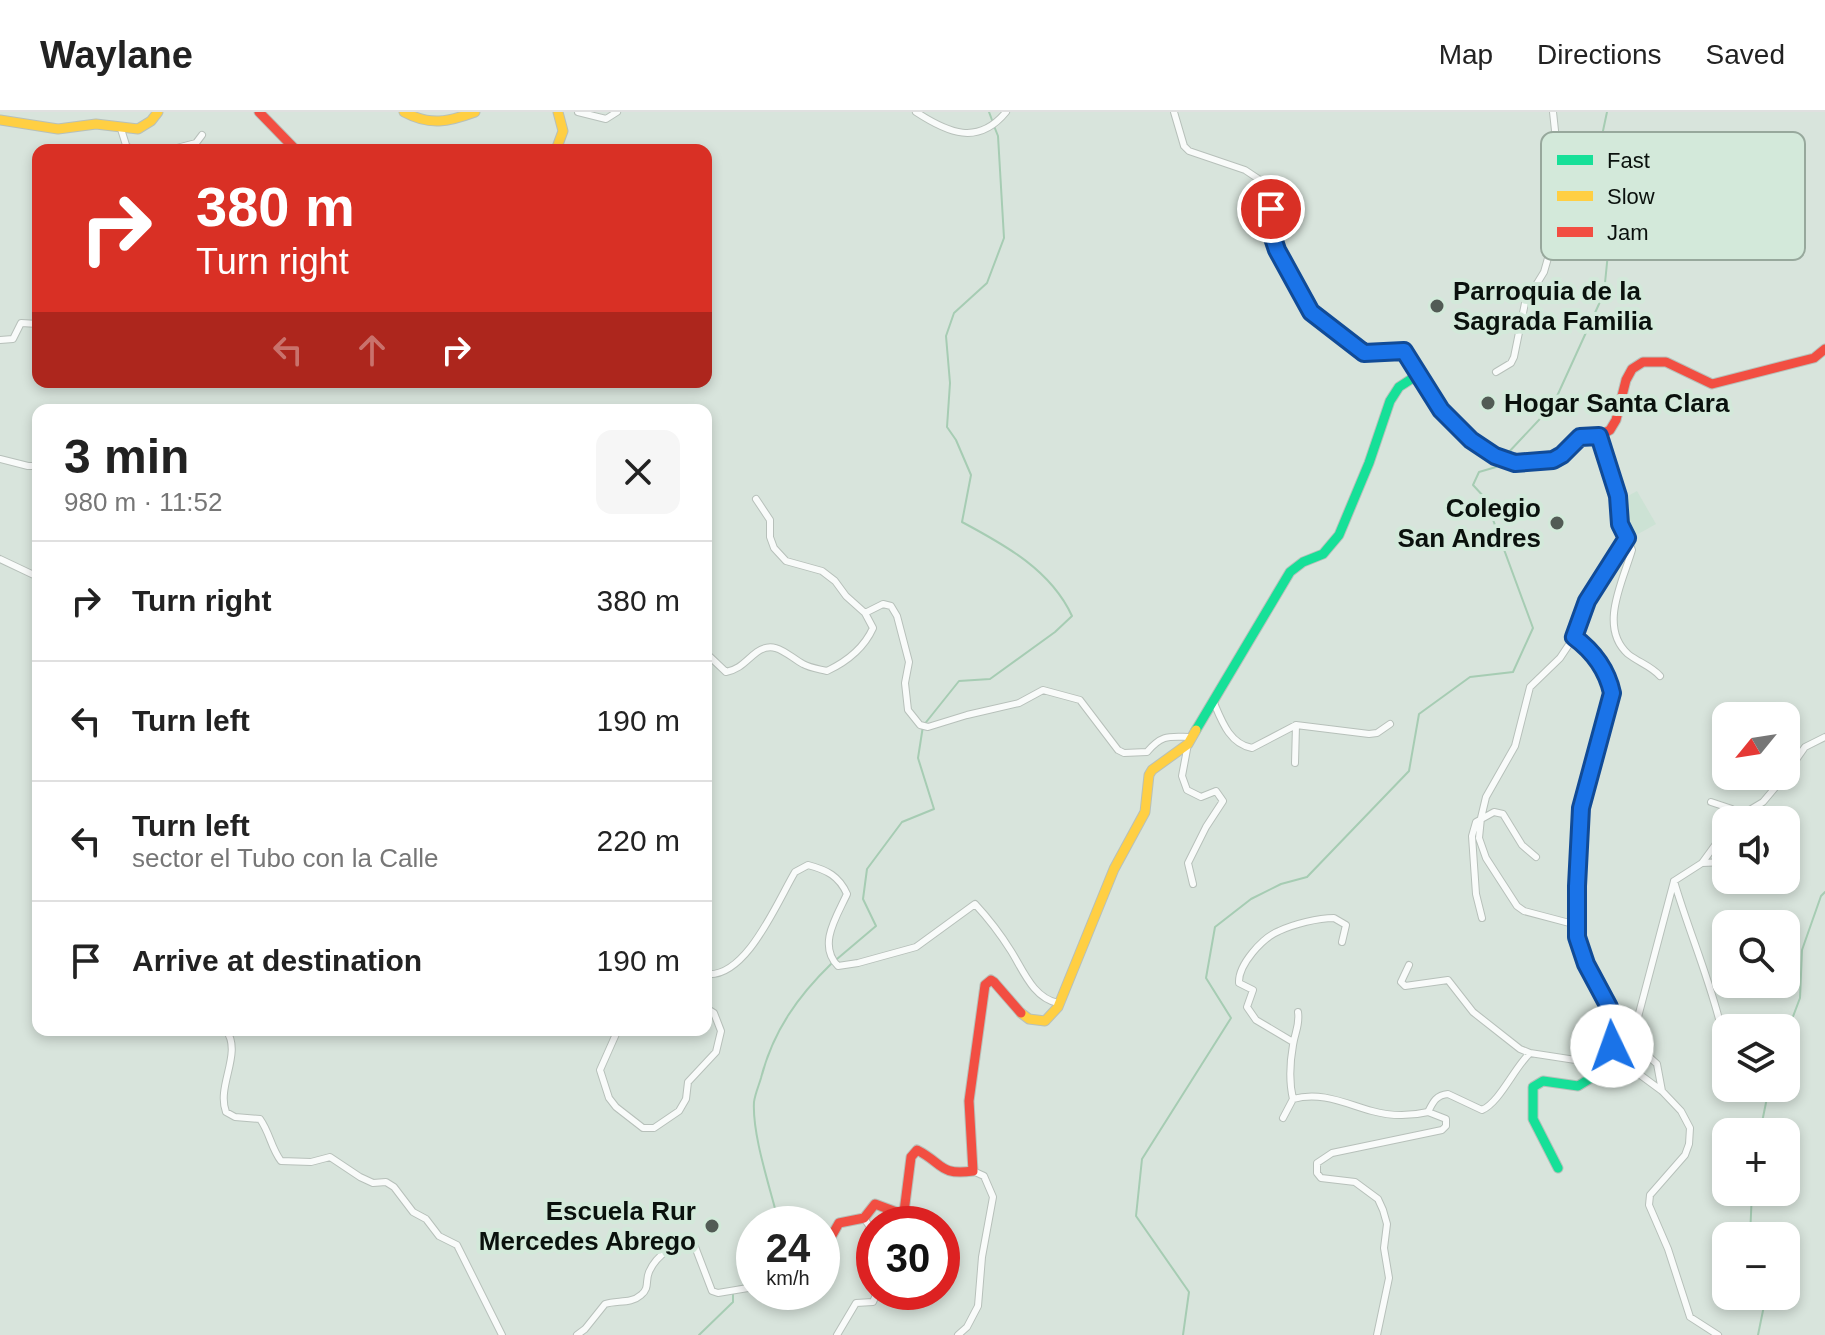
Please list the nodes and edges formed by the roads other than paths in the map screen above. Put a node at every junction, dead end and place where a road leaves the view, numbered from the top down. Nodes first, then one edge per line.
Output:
1 (158, 112) edge
2 (259, 112) edge
3 (404, 112) edge
4 (475, 112) edge
5 (558, 112) edge
6 (578, 112) edge
7 (617, 112) edge
8 (916, 112) edge
9 (1006, 112) edge
10 (1174, 112) edge
11 (1553, 112) edge
12 (0, 120) edge
13 (121, 129) junction
14 (1555, 132) edge
15 (202, 135) dead end
16 (126, 144) edge
17 (193, 144) edge
18 (290, 144) edge
19 (560, 144) edge
20 (1548, 260) edge
21 (32, 324) edge
22 (0, 340) edge
23 (1825, 349) edge
24 (1496, 372) dead end
25 (1419, 374) junction
26 (1599, 436) junction
27 (0, 459) edge
28 (32, 466) edge
29 (756, 499) dead end
30 (1627, 538) junction
31 (0, 559) edge
32 (32, 574) edge
33 (865, 613) junction
34 (1574, 637) junction
35 (712, 659) edge
36 (1660, 676) dead end
37 (1214, 703) junction
38 (1390, 724) dead end
39 (1296, 725) junction
40 (1825, 737) edge
41 (1191, 740) junction
42 (1800, 754) edge
43 (1295, 763) dead end
44 (1773, 790) edge
45 (1711, 802) dead end
46 (1723, 806) edge
47 (1756, 806) edge
48 (1481, 818) junction
49 (1712, 849) edge
50 (1536, 857) dead end
51 (1702, 863) junction
52 (1712, 863) edge
53 (1674, 881) junction
54 (1193, 884) dead end
55 (1482, 918) dead end
56 (1577, 925) junction
57 (1342, 942) dead end
58 (1409, 965) dead end
59 (712, 973) edge
60 (1058, 1003) junction
61 (712, 1012) edge
62 (1298, 1012) dead end
63 (1718, 1014) edge
64 (1606, 1035) junction
65 (229, 1036) edge
66 (615, 1036) edge
67 (1293, 1042) junction
68 (1530, 1053) junction
69 (1662, 1091) junction
70 (1293, 1099) junction
71 (1428, 1112) junction
72 (1283, 1118) dead end
73 (1558, 1168) dead end
74 (973, 1171) junction
75 (905, 1206) edge
76 (736, 1290) edge
77 (856, 1303) edge
78 (502, 1335) edge
79 (577, 1335) edge
80 (837, 1335) edge
81 (958, 1335) edge
82 (1377, 1335) edge
83 (1718, 1335) edge

1 - 13 street
2 - 18 street
3 - 4 street
5 - 19 street
6 - 7 street
8 - 9 street
10 - 25 street
11 - 14 street
12 - 13 street
13 - 16 street
15 - 17 street
20 - 24 street
21 - 22 street
23 - 26 street
25 - 26 street
25 - 37 street
26 - 30 street
27 - 28 street
29 - 33 street
30 - 34 street
30 - 36 street
31 - 32 street
33 - 35 street
33 - 41 street
34 - 48 street
34 - 56 street
37 - 39 street
37 - 41 street
38 - 39 street
39 - 43 street
40 - 42 street
41 - 54 street
41 - 60 street
44 - 47 street
45 - 46 street
48 - 50 street
48 - 55 street
48 - 56 street
49 - 51 street
51 - 52 street
51 - 53 street
53 - 63 street
53 - 69 street
56 - 64 street
57 - 67 street
58 - 68 street
59 - 60 street
60 - 74 street
61 - 66 street
62 - 67 street
64 - 68 street
64 - 69 street
64 - 73 street
65 - 78 street
67 - 70 street
68 - 71 street
69 - 83 street
70 - 71 street
70 - 72 street
71 - 82 street
74 - 75 street
74 - 81 street
76 - 79 street
77 - 80 street

